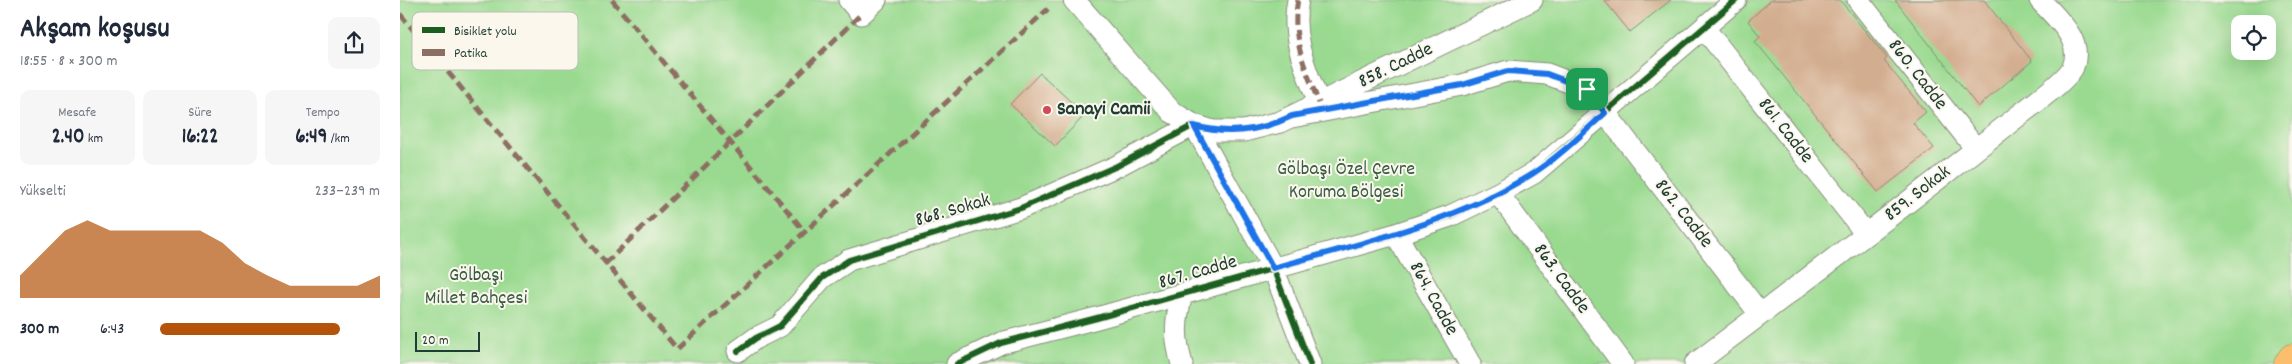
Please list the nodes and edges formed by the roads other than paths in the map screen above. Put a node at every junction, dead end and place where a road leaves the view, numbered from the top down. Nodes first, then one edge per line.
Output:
1 (1074, 0) edge
2 (1298, 0) edge
3 (1532, 0) edge
4 (1736, 0) edge
5 (1858, 0) edge
6 (2040, 0) edge
7 (1704, 28) junction
8 (1319, 104) junction
9 (1605, 113) junction
10 (1292, 116) junction
11 (1194, 126) junction
12 (1976, 149) junction
13 (1498, 193) junction
14 (1396, 234) junction
15 (1866, 234) junction
16 (1273, 268) junction
17 (1182, 294) junction
18 (1760, 314) junction
19 (738, 351) dead end
20 (2292, 358) edge
21 (957, 364) edge
22 (1182, 364) edge
23 (1310, 364) edge
24 (1470, 364) edge
25 (1623, 364) edge
26 (1695, 364) edge
27 (2288, 364) edge

1 - 11 street, 858. Cadde
2 - 8 street
3 - 8 street, 858. Cadde
4 - 7 street, 867. Cadde
5 - 12 street, 860. Cadde
6 - 12 street, 859. Sokak
7 - 9 street, 867. Cadde
7 - 15 street, 861. Cadde
8 - 10 street, 858. Cadde
9 - 10 street, 862. Cadde
9 - 13 street, 867. Cadde
9 - 18 street, 862. Cadde
10 - 11 street, 858. Cadde
11 - 16 street
11 - 19 street, 868. Sokak
12 - 15 street, 859. Sokak
13 - 14 street, 867. Cadde
13 - 25 street, 863. Cadde
14 - 16 street, 867. Cadde
14 - 24 street, 864. Cadde
15 - 18 street, 859. Sokak
16 - 17 street, 867. Cadde
16 - 23 street
17 - 21 street, 867. Cadde
17 - 22 street
18 - 26 street, 859. Sokak
20 - 27 highway

